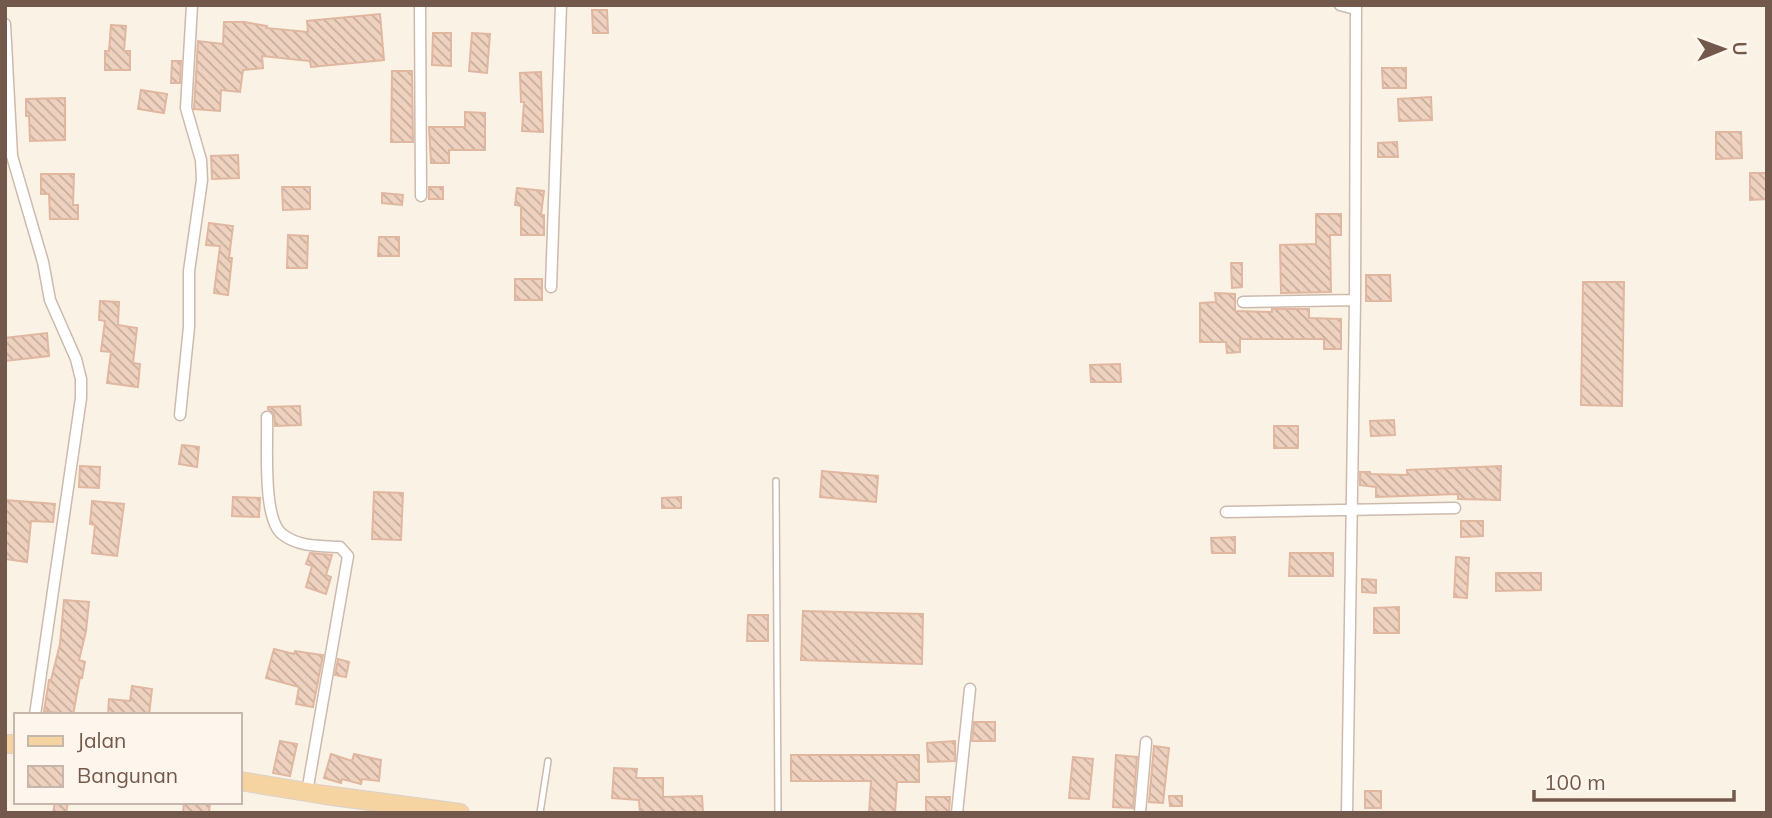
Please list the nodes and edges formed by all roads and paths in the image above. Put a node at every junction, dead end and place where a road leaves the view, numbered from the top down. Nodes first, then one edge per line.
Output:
1 (192, 5) edge
2 (420, 5) edge
3 (561, 5) edge
4 (1340, 5) edge
5 (1356, 7) edge
6 (5, 24) edge
7 (8, 156) edge
8 (421, 196) dead end
9 (551, 287) dead end
10 (1355, 300) junction
11 (1243, 302) dead end
12 (180, 415) dead end
13 (267, 417) dead end
14 (776, 481) dead end
15 (1455, 508) dead end
16 (1351, 509) junction
17 (1226, 512) dead end
18 (970, 689) dead end
19 (35, 713) edge
20 (1146, 743) dead end
21 (548, 761) dead end
22 (242, 781) edge
23 (307, 792) junction
24 (460, 813) edge
25 (540, 813) edge
26 (778, 813) edge
27 (957, 813) edge
28 (1139, 813) edge
29 (1347, 813) edge

1 - 12 street
2 - 8 street
3 - 9 street
4 - 5 street
5 - 10 street
6 - 7 street
7 - 19 street
10 - 11 street
10 - 16 street
13 - 23 street
14 - 26 lane
15 - 16 street
16 - 17 street
16 - 29 street
18 - 27 street
20 - 28 street
21 - 25 lane
22 - 23 main road
23 - 24 main road

